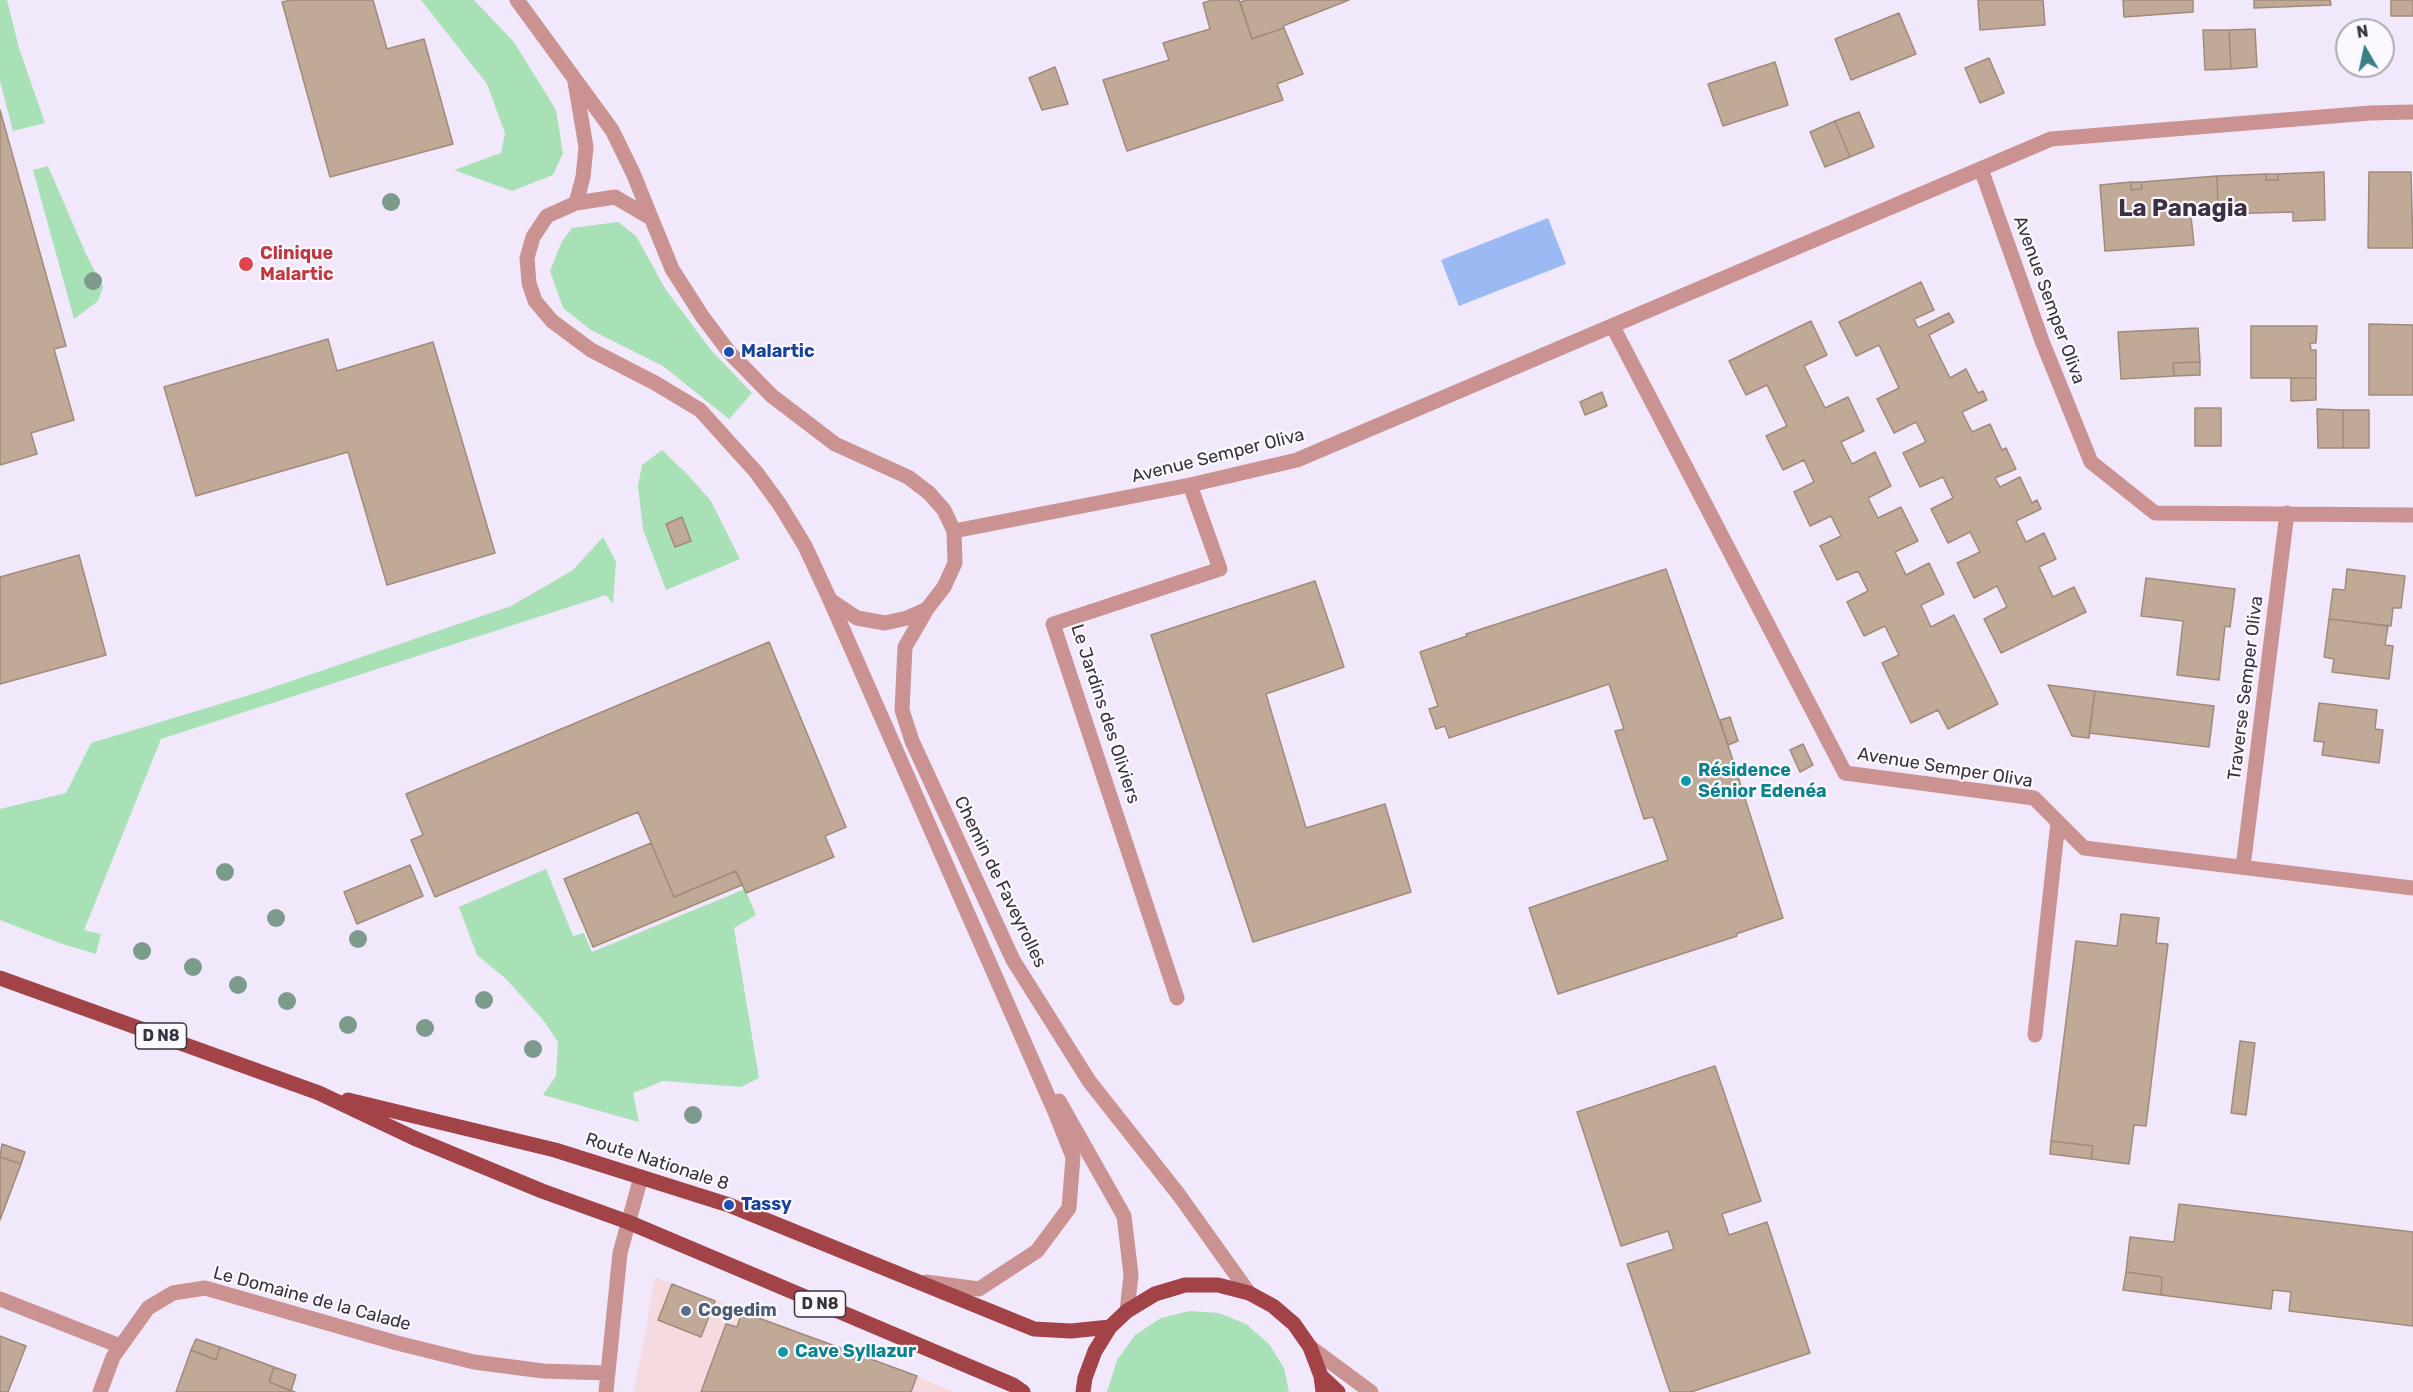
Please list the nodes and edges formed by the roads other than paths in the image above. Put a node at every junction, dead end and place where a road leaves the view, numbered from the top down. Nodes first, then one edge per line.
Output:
1 (517, 0) edge
2 (574, 76) junction
3 (2413, 112) edge
4 (1981, 169) junction
5 (576, 202) junction
6 (651, 218) junction
7 (1613, 327) junction
8 (1190, 485) junction
9 (2287, 513) junction
10 (2413, 514) edge
11 (954, 531) junction
12 (830, 600) junction
13 (927, 609) junction
14 (2058, 822) junction
15 (2243, 867) junction
16 (2413, 888) edge
17 (1, 979) edge
18 (1177, 998) dead end
19 (1014, 1023) junction
20 (2035, 1035) dead end
21 (319, 1093) junction
22 (641, 1177) junction
23 (628, 1222) junction
24 (920, 1281) junction
25 (1249, 1293) junction
26 (0, 1299) edge
27 (1127, 1311) junction
28 (1110, 1327) junction
29 (120, 1346) junction
30 (1310, 1347) junction
31 (608, 1373) junction
32 (1321, 1376) junction
33 (100, 1392) edge
34 (606, 1392) edge
35 (1023, 1392) edge
36 (1083, 1392) edge
37 (1323, 1392) edge
38 (1338, 1392) edge
39 (1371, 1392) edge

1 - 2 street
2 - 5 street
2 - 6 street
3 - 4 street, Avenue Semper Oliva
4 - 7 street, Avenue Semper Oliva
4 - 9 street, Avenue Semper Oliva
5 - 6 street
5 - 12 street
6 - 11 street
7 - 8 street, Avenue Semper Oliva
7 - 14 street, Avenue Semper Oliva
8 - 11 street, Avenue Semper Oliva
8 - 18 street, Le Jardins des Oliviers
9 - 10 street, Avenue Semper Oliva
9 - 15 street, Traverse Semper Oliva
11 - 13 street, Chemin de Faveyrolles
12 - 13 street
12 - 19 street
13 - 25 street, Chemin de Faveyrolles
14 - 15 street, Avenue Semper Oliva
14 - 20 street
15 - 16 street, Avenue Semper Oliva
17 - 21 main road, Route Nationale 8 / D N8
19 - 24 street
19 - 27 street
21 - 22 main road, Route Nationale 8 / D N8
21 - 23 main road, Route Nationale 8 / D N8
22 - 23 street
22 - 24 main road, Route Nationale 8 / D N8
23 - 31 street
23 - 35 main road, Route Nationale 8 / D N8
24 - 28 main road, Route Nationale 8 / D N8
25 - 27 main road
25 - 30 main road
26 - 29 street
27 - 28 main road
28 - 36 main road
29 - 31 street, Le Domaine de la Calade
29 - 33 street, Le Domaine de la Calade
30 - 32 main road
30 - 39 street
31 - 34 street
32 - 37 main road
32 - 38 main road

